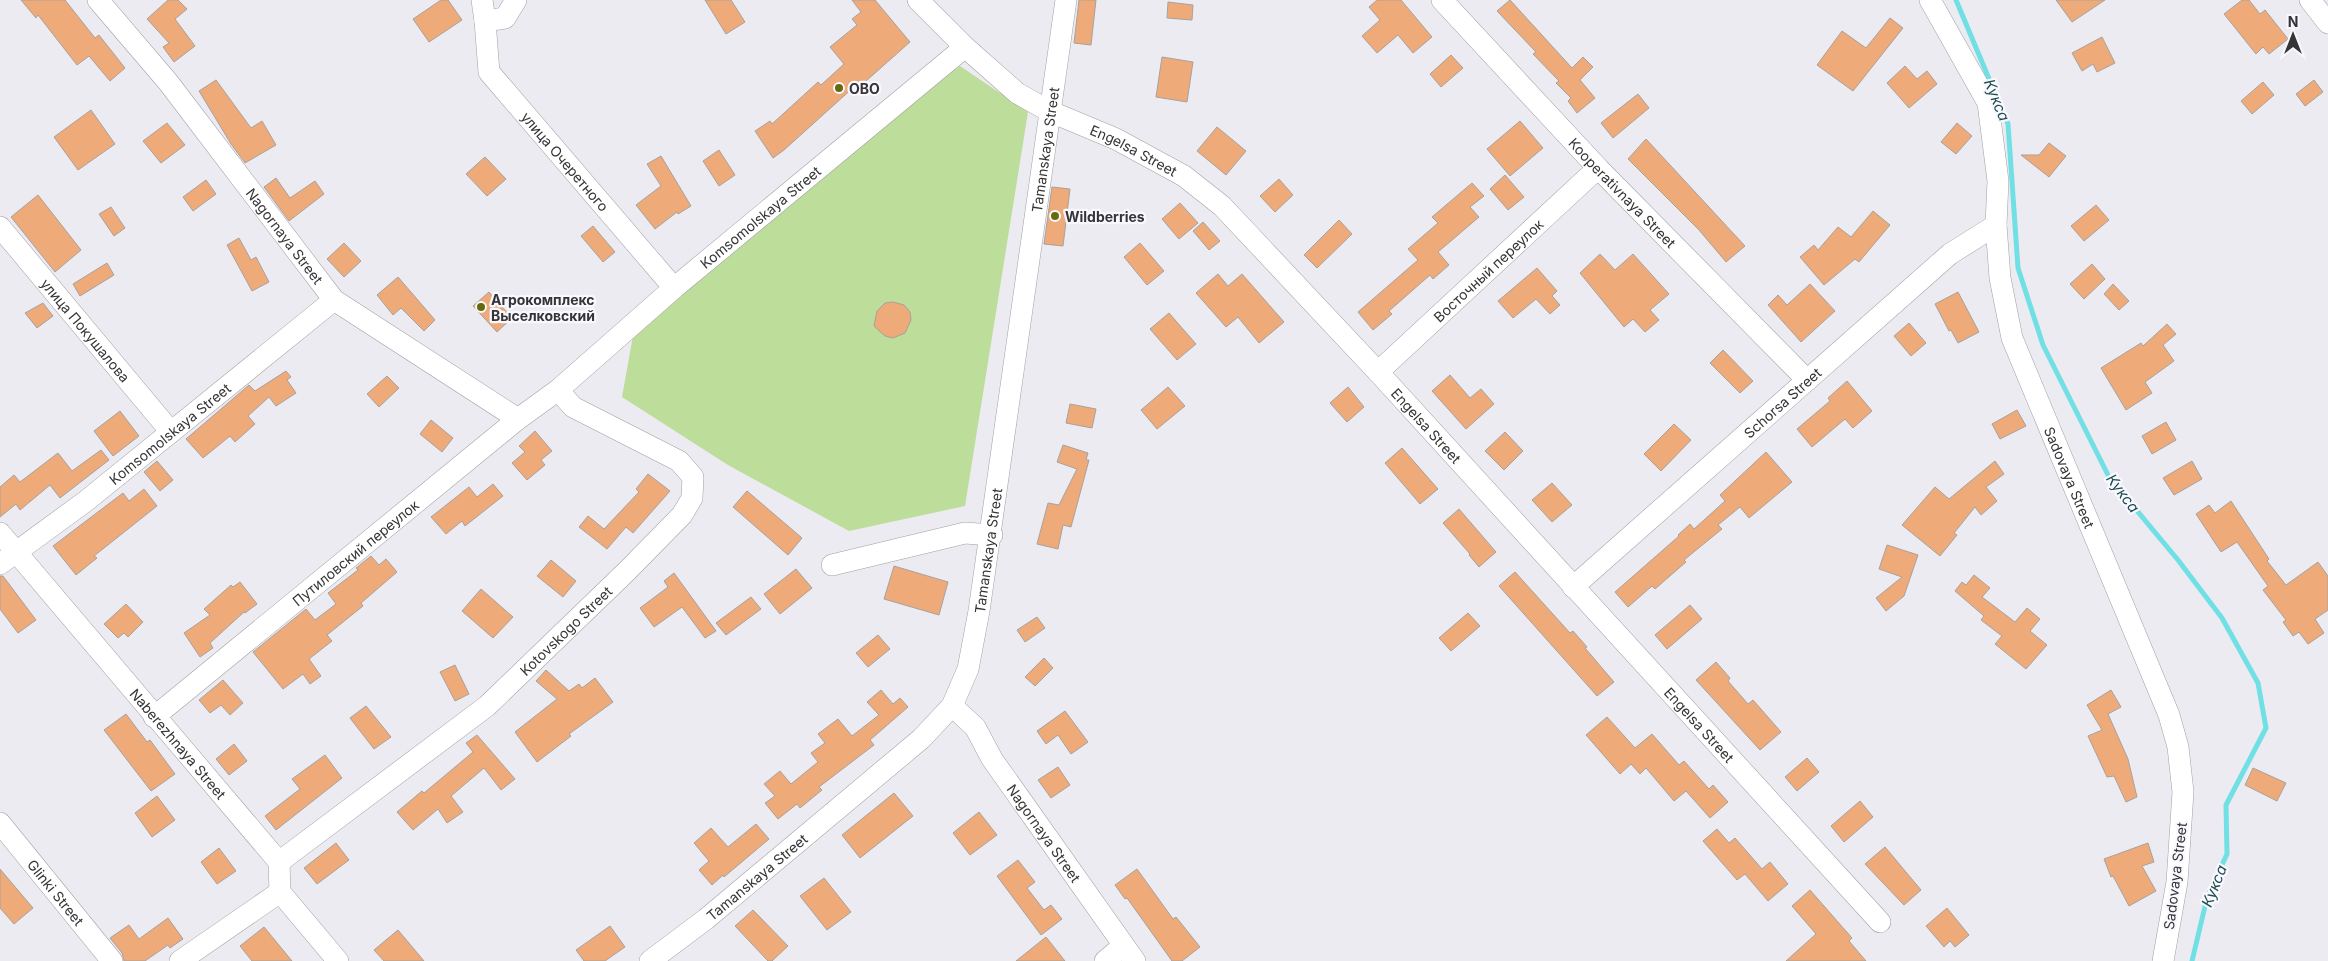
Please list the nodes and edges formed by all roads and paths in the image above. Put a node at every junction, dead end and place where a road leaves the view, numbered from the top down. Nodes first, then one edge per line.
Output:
1 (98, 0) edge
2 (482, 0) edge
3 (516, 0) edge
4 (1066, 0) edge
5 (1442, 0) edge
6 (1930, 0) edge
7 (2310, 0) edge
8 (929, 5) edge
9 (485, 21) junction
10 (2328, 23) edge
11 (965, 47) junction
12 (1049, 112) junction
13 (1598, 168) junction
14 (1996, 224) junction
15 (0, 227) edge
16 (674, 288) junction
17 (334, 300) junction
18 (1378, 372) junction
19 (1807, 380) junction
20 (558, 390) junction
21 (518, 419) junction
22 (171, 432) junction
23 (0, 533) edge
24 (992, 535) junction
25 (8, 558) edge
26 (832, 565) dead end
27 (1573, 587) junction
28 (952, 706) junction
29 (154, 717) junction
30 (0, 823) edge
31 (279, 862) junction
32 (280, 892) junction
33 (1880, 922) dead end
34 (1129, 953) edge
35 (112, 961) edge
36 (180, 961) edge
37 (338, 961) edge
38 (650, 961) edge
39 (1106, 961) edge
40 (2163, 961) edge

1 - 17 street, Nagornaya Street
2 - 9 street, улица Очеретного
3 - 9 street
4 - 12 street, Tamanskaya Street
5 - 13 street, Kooperativnaya Street
6 - 14 street, Sadovaya Street
7 - 10 street
8 - 11 street, Engelsa Street
9 - 16 street, улица Очеретного
11 - 12 street, Engelsa Street
11 - 16 street, Komsomolskaya Street
12 - 18 street, Engelsa Street
12 - 24 street, Tamanskaya Street
13 - 18 street, Восточный переулок
13 - 19 street, Kooperativnaya Street
14 - 19 street, Schorsa Street
14 - 40 street, Sadovaya Street
15 - 22 street, улица Покушалова
16 - 20 street, Komsomolskaya Street
17 - 21 street, Nagornaya Street
17 - 22 street, Komsomolskaya Street
18 - 27 street, Engelsa Street
19 - 27 street, Schorsa Street
20 - 21 street, Путиловский переулок
20 - 31 street, Kotovskogo Street
21 - 29 street, Путиловский переулок
22 - 25 street, Komsomolskaya Street
23 - 25 street, Naberezhnaya Street
24 - 26 street
24 - 28 street, Tamanskaya Street
25 - 29 street, Naberezhnaya Street
27 - 33 street, Engelsa Street
28 - 34 street, Nagornaya Street
28 - 38 street, Tamanskaya Street
29 - 31 street, Naberezhnaya Street
30 - 35 street, Glinki Street
31 - 32 street
32 - 36 street
32 - 37 street
34 - 39 street

